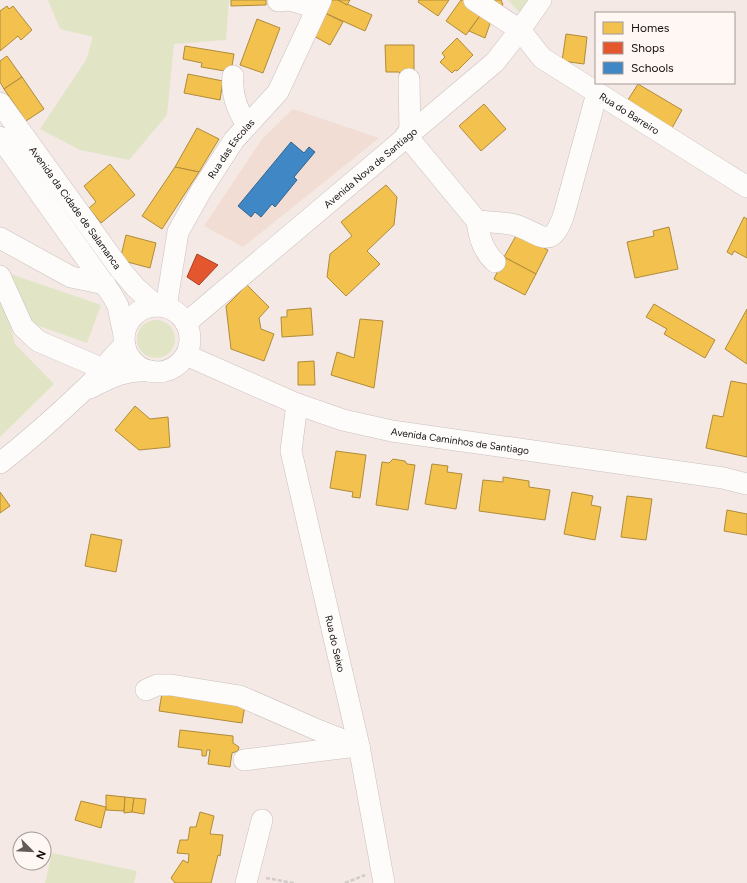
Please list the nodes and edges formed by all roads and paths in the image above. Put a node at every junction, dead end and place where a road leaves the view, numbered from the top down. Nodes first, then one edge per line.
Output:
1 (475, 0) edge
2 (541, 0) edge
3 (278, 1) dead end
4 (319, 4) edge
5 (520, 30) junction
6 (233, 76) dead end
7 (409, 79) dead end
8 (597, 92) junction
9 (0, 102) edge
10 (247, 125) junction
11 (408, 133) junction
12 (0, 137) edge
13 (747, 187) edge
14 (477, 221) junction
15 (0, 238) edge
16 (495, 262) dead end
17 (0, 276) edge
18 (105, 284) junction
19 (162, 307) junction
20 (186, 323) junction
21 (125, 340) junction
22 (186, 355) junction
23 (103, 369) junction
24 (151, 371) junction
25 (78, 396) junction
26 (297, 404) junction
27 (0, 463) edge
28 (747, 484) edge
29 (146, 690) dead end
30 (359, 746) junction
31 (244, 760) dead end
32 (262, 820) dead end
33 (247, 878) edge
34 (294, 883) edge
35 (384, 883) edge

1 - 5 street, Rua do Barreiro
2 - 5 street, Avenida Nova de Santiago
3 - 4 street
4 - 10 street, Rua das Escolas
5 - 8 street, Rua do Barreiro
5 - 11 street, Avenida Nova de Santiago
6 - 10 street
7 - 11 street
8 - 13 street, Rua do Barreiro
8 - 14 street
9 - 19 street, Avenida da Cidade de Salamanca
10 - 19 street, Rua das Escolas
11 - 14 street
11 - 20 street, Avenida Nova de Santiago
12 - 18 street, Avenida da Cidade de Salamanca
14 - 16 street
15 - 18 street
17 - 23 street
18 - 21 street, Avenida da Cidade de Salamanca
19 - 20 street
19 - 21 street
20 - 22 street
21 - 23 street
21 - 24 street
22 - 24 street
22 - 26 street, Avenida Caminhos de Santiago
23 - 25 street
24 - 25 street
25 - 27 street
26 - 28 street, Avenida Caminhos de Santiago
26 - 30 street, Rua do Seixo
29 - 30 street
30 - 31 street
30 - 35 street, Rua do Seixo
32 - 33 street
33 - 34 path

